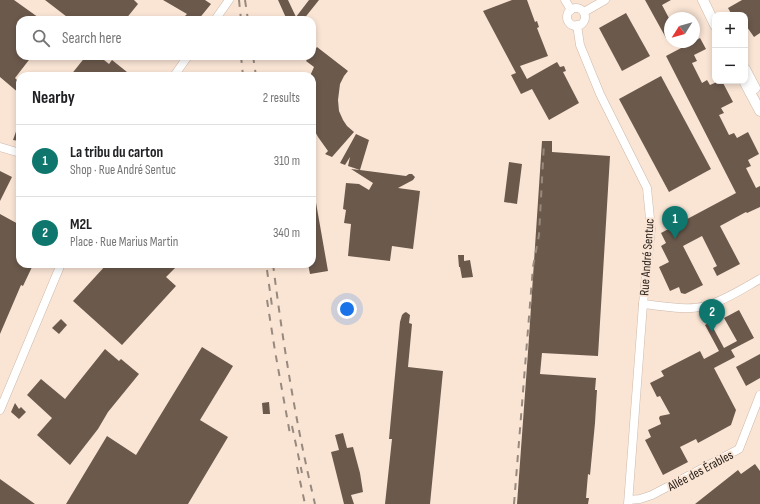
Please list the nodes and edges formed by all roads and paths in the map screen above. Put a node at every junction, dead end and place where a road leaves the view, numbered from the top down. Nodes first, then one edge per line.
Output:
1 (229, 0) edge
2 (565, 0) edge
3 (605, 0) edge
4 (703, 0) edge
5 (709, 0) edge
6 (571, 10) junction
7 (584, 12) junction
8 (715, 12) edge
9 (217, 16) edge
10 (712, 19) edge
11 (577, 25) junction
12 (185, 60) edge
13 (177, 72) edge
14 (748, 75) edge
15 (746, 84) edge
16 (760, 98) edge
17 (760, 111) edge
18 (0, 147) edge
19 (16, 152) edge
20 (59, 268) edge
21 (760, 279) edge
22 (643, 304) junction
23 (760, 395) edge
24 (0, 410) edge
25 (628, 502) edge

1 - 9 street
2 - 6 street, Rue André Sentuc
3 - 7 street
4 - 10 main road
5 - 8 main road
6 - 7 street
6 - 11 street, Rue André Sentuc
7 - 11 street
11 - 22 street, Rue André Sentuc
12 - 13 street
14 - 16 main road
15 - 17 main road
18 - 19 street
20 - 24 street
21 - 22 street
22 - 25 street, Rue André Sentuc
23 - 25 street, Allée des Érables

